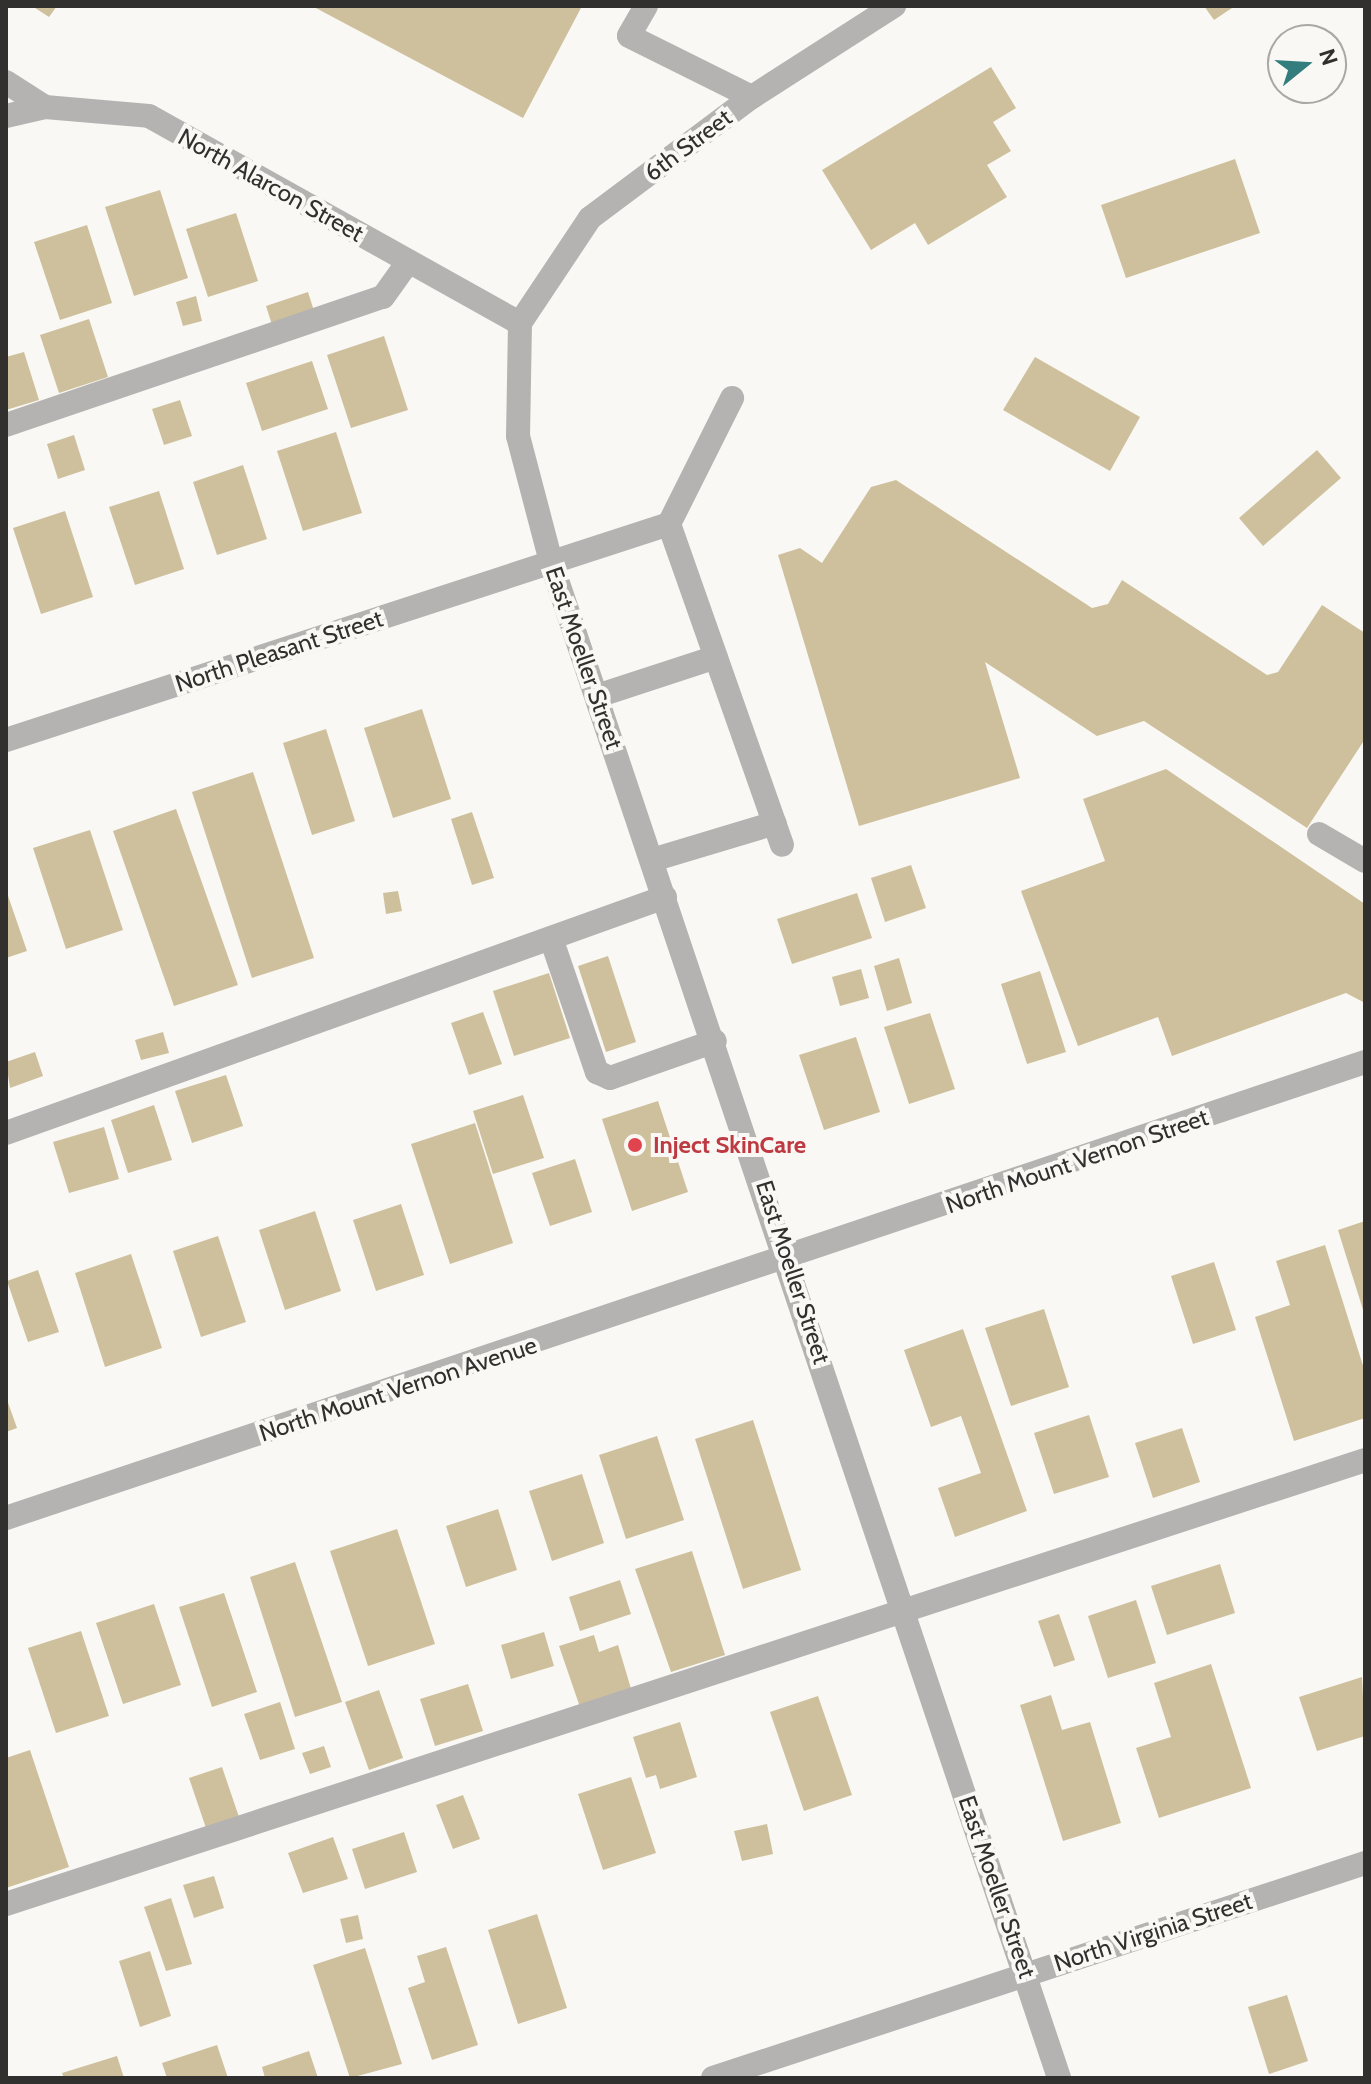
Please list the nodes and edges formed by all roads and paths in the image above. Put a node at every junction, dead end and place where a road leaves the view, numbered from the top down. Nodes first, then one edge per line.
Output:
1 (646, 6) edge
2 (894, 6) edge
3 (6, 82) edge
4 (752, 97) junction
5 (45, 107) junction
6 (6, 116) edge
7 (408, 262) junction
8 (520, 323) junction
9 (732, 398) dead end
10 (6, 425) edge
11 (669, 524) junction
12 (551, 562) junction
13 (716, 657) junction
14 (597, 696) junction
15 (6, 740) edge
16 (1319, 834) dead end
17 (652, 860) junction
18 (1365, 861) edge
19 (665, 897) junction
20 (551, 938) junction
21 (715, 1041) junction
22 (1365, 1062) edge
23 (6, 1133) edge
24 (789, 1259) junction
25 (1365, 1460) edge
26 (6, 1518) edge
27 (900, 1609) junction
28 (1365, 1863) edge
29 (6, 1904) edge
30 (1026, 1973) junction
31 (713, 2078) edge
32 (1059, 2078) edge

1 - 4 street
2 - 4 street, 6th Street
3 - 5 street
4 - 8 street, 6th Street
5 - 6 street, North Alarcon Street
5 - 7 street, North Alarcon Street
7 - 8 street, North Alarcon Street
7 - 10 street
8 - 12 street, East Moeller Street
9 - 11 street
11 - 12 street, North Pleasant Street
11 - 13 street
12 - 14 street, East Moeller Street
12 - 15 street, North Pleasant Street
13 - 14 street
13 - 17 street
14 - 17 street, East Moeller Street
16 - 18 street
17 - 19 street, East Moeller Street
19 - 20 street
19 - 21 street, East Moeller Street
20 - 21 street
20 - 23 street
21 - 24 street, East Moeller Street
22 - 24 street, North Mount Vernon Street
24 - 26 street, North Mount Vernon Avenue
24 - 27 street, East Moeller Street
25 - 27 street
27 - 29 street
27 - 30 street, East Moeller Street
28 - 30 street, North Virginia Street
30 - 31 street, North Virginia Street
30 - 32 street, East Moeller Street

